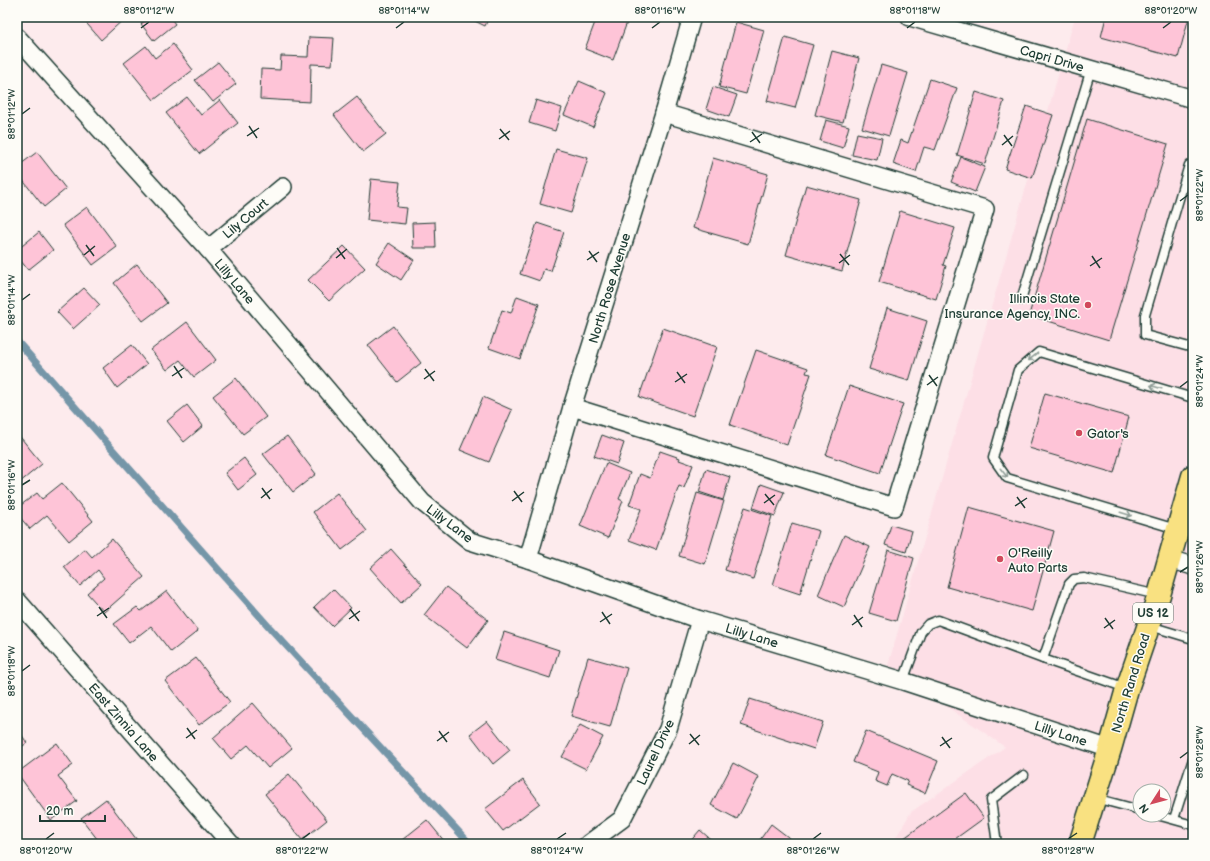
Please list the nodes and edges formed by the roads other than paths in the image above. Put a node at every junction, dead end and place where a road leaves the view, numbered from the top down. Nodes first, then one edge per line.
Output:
1 (692, 17) edge
2 (910, 17) edge
3 (17, 37) edge
4 (1091, 69) junction
5 (1193, 99) edge
6 (664, 113) junction
7 (1193, 163) edge
8 (283, 186) dead end
9 (208, 249) junction
10 (1021, 300) dead end
11 (1193, 348) edge
12 (1193, 398) edge
13 (572, 406) junction
14 (1193, 476) edge
15 (1178, 529) junction
16 (528, 558) junction
17 (1170, 559) junction
18 (1193, 566) edge
19 (1159, 595) junction
20 (17, 600) edge
21 (700, 620) junction
22 (1148, 626) junction
23 (1193, 639) edge
24 (1043, 658) junction
25 (903, 681) junction
26 (1127, 689) junction
27 (1110, 749) junction
28 (1193, 759) edge
29 (1024, 775) dead end
30 (1094, 798) junction
31 (1132, 808) edge
32 (1174, 820) joint
33 (1193, 825) edge
34 (231, 844) edge
35 (588, 844) edge
36 (996, 844) edge
37 (1080, 844) edge

1 - 6 street, North Rose Avenue
2 - 4 street, Capri Drive
3 - 9 street, Lilly Lane
4 - 5 street, Capri Drive
4 - 10 lane
6 - 13 street, North Rose Avenue
6 - 13 street
7 - 11 lane
8 - 9 street, Lily Court
9 - 16 street, Lilly Lane
12 -> 15 lane
13 - 16 street, North Rose Avenue
14 - 15 main road, North Rand Road / US 12
15 - 17 main road, North Rand Road / US 12
16 - 21 street, Lilly Lane
17 - 18 street
17 - 19 main road, North Rand Road / US 12
19 - 22 main road, North Rand Road / US 12
19 - 24 lane
20 - 34 street, East Zinnia Lane
21 - 25 street, Lilly Lane
21 - 35 street, Laurel Drive
22 - 23 lane
22 - 26 main road, North Rand Road / US 12
24 - 25 lane
24 - 26 lane
25 - 27 street, Lilly Lane
26 - 27 main road, North Rand Road / US 12
27 - 30 main road, North Rand Road / US 12
28 - 32 lane
29 - 36 lane
30 - 31 lane
30 - 37 main road, North Rand Road / US 12
32 - 33 lane

